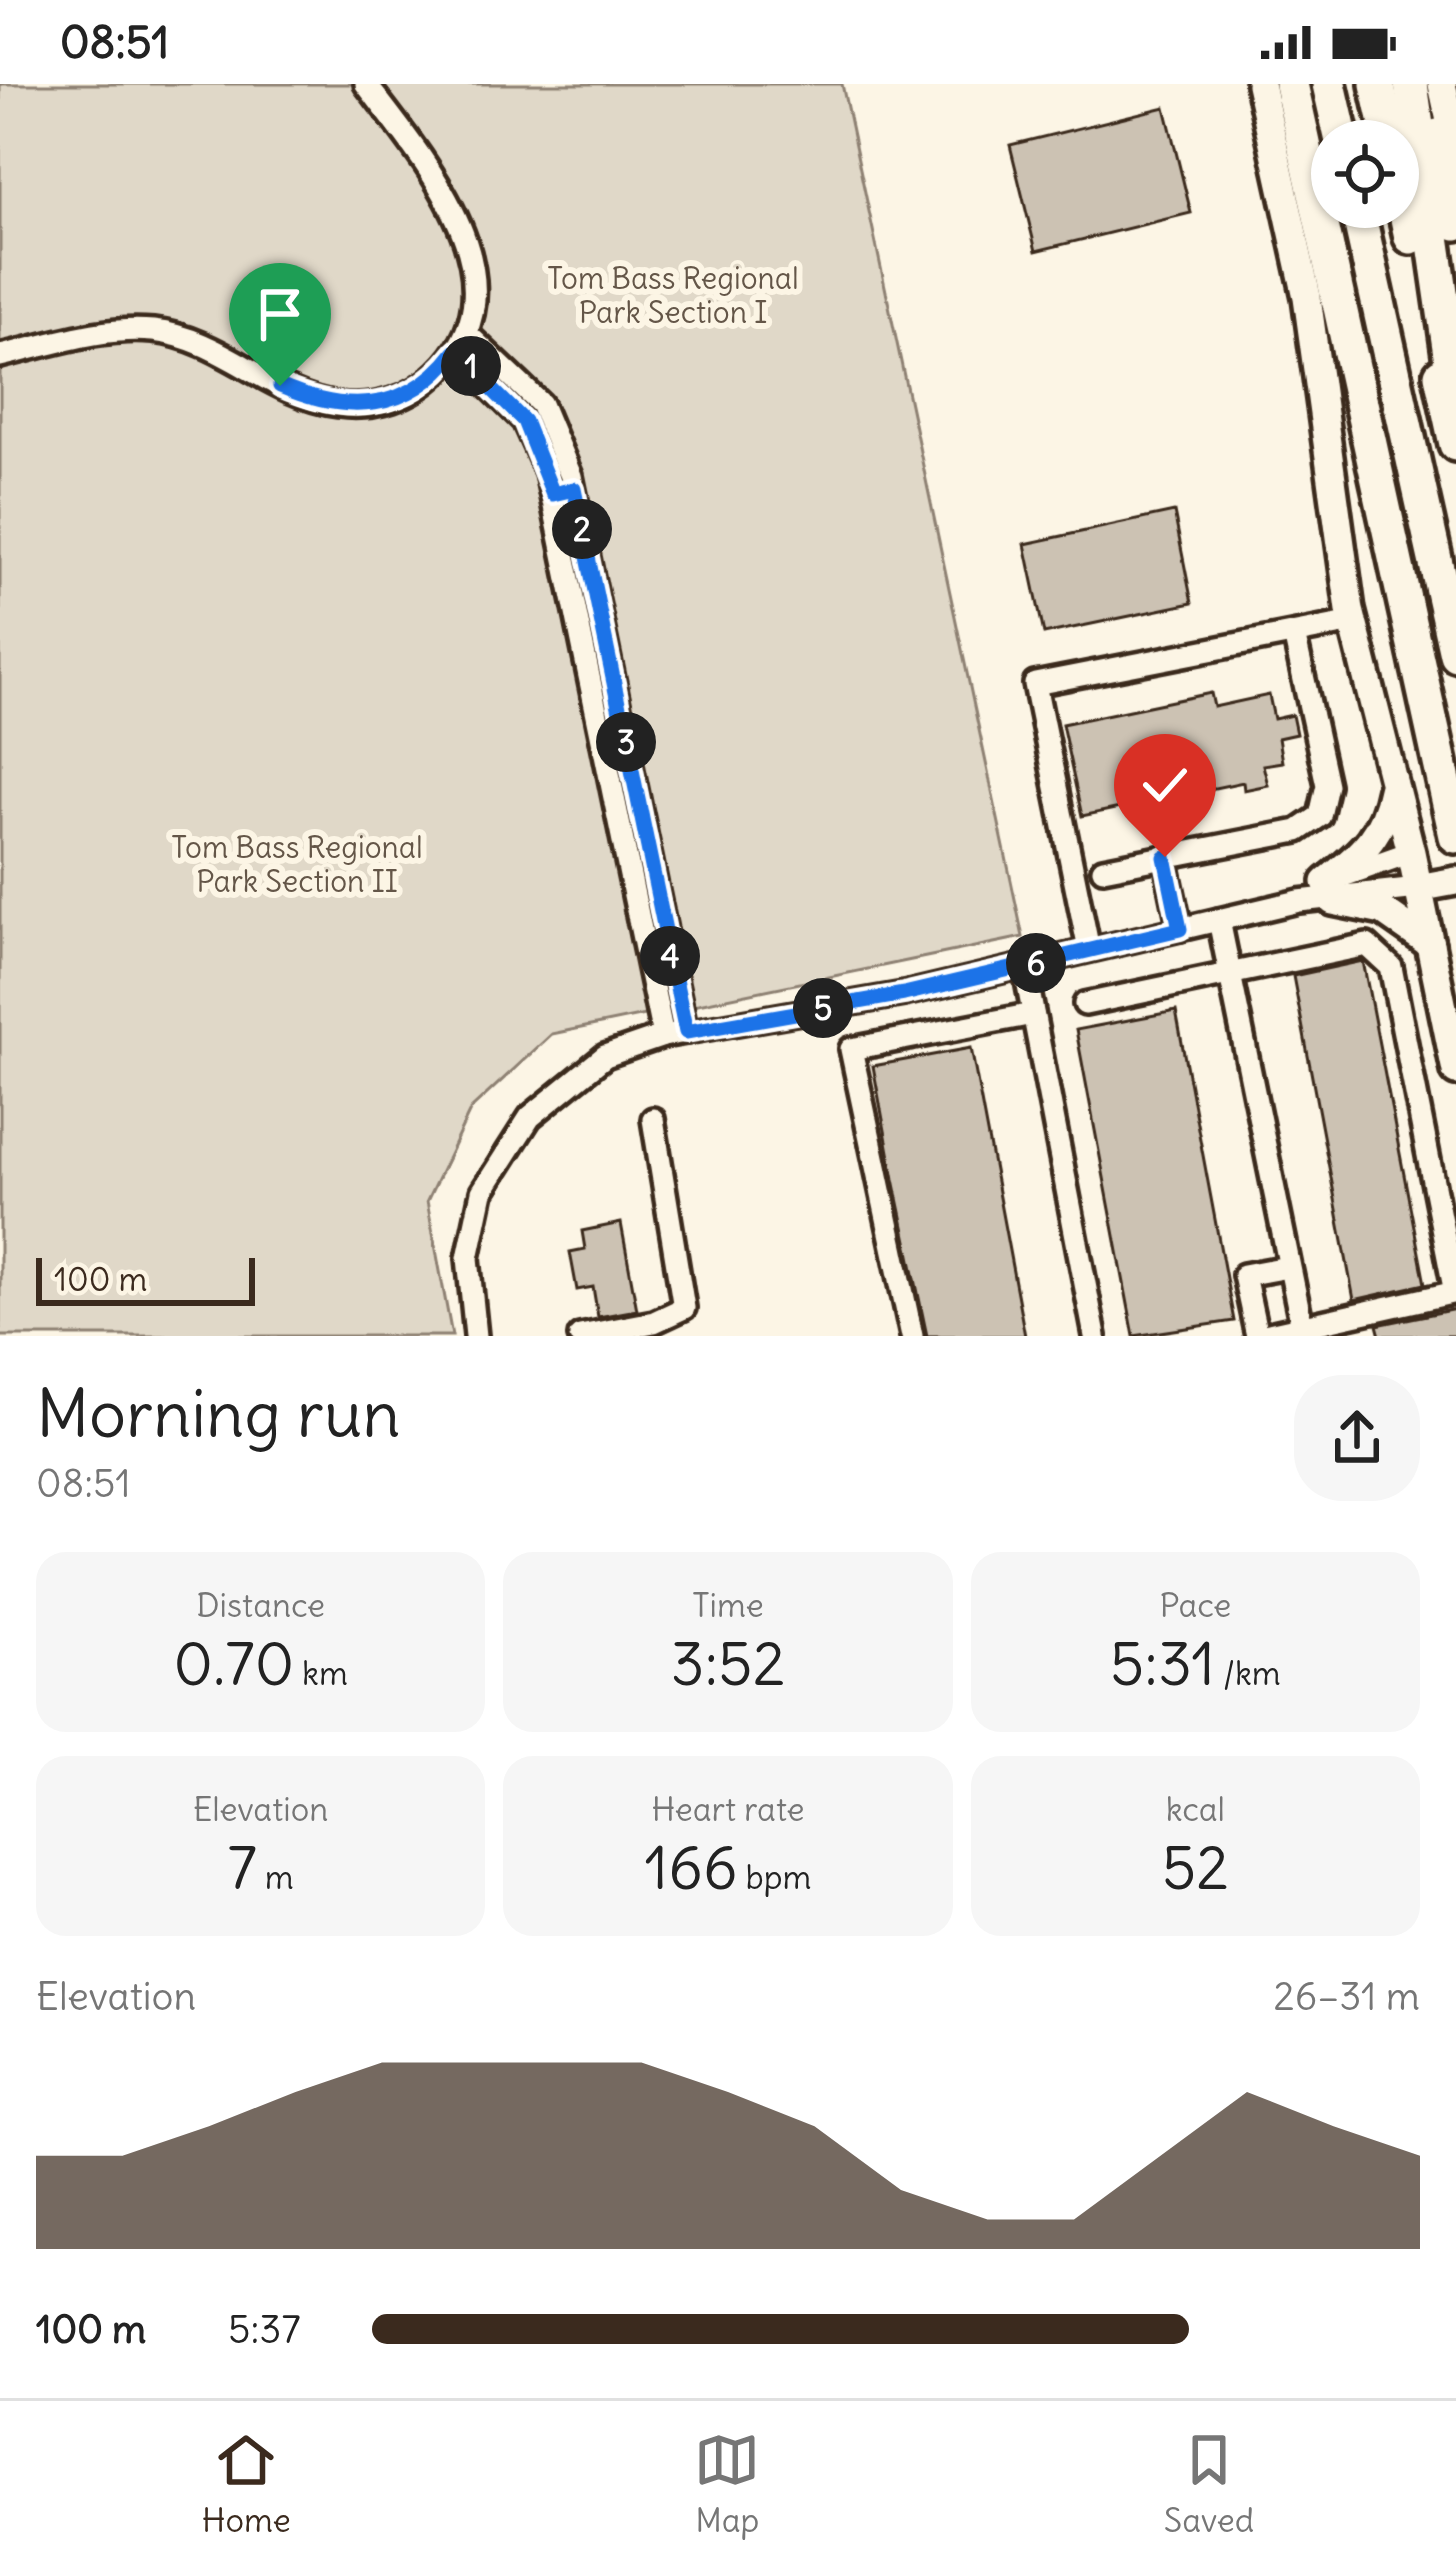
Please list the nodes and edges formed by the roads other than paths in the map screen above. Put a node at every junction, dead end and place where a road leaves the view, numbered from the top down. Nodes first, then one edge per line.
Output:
1 (366, 84) edge
2 (1260, 84) edge
3 (1291, 84) edge
4 (1304, 84) edge
5 (1329, 84) edge
6 (1377, 84) edge
7 (1411, 84) edge
8 (1426, 84) edge
9 (1442, 84) edge
10 (1337, 120) edge
11 (1385, 120) edge
12 (1456, 148) edge
13 (1456, 223) edge
14 (1362, 228) edge
15 (1409, 228) edge
16 (461, 343) junction
17 (0, 356) edge
18 (1396, 376) junction
19 (1456, 396) edge
20 (1456, 444) edge
21 (1353, 622) junction
22 (1294, 634) junction
23 (1456, 654) edge
24 (616, 748) junction
25 (1393, 785) junction
26 (1456, 840) edge
27 (1411, 853) junction
28 (1165, 857) junction
29 (1103, 869) dead end
30 (1456, 880) edge
31 (1418, 888) junction
32 (1330, 892) junction
33 (1220, 920) junction
34 (1180, 929) junction
35 (1430, 944) junction
36 (1089, 950) junction
37 (1024, 965) junction
38 (1230, 973) junction
39 (1085, 1004) dead end
40 (1033, 1014) junction
41 (686, 1032) junction
42 (663, 1036) junction
43 (1456, 1071) edge
44 (653, 1119) dead end
45 (1288, 1267) junction
46 (1455, 1293) edge
47 (1303, 1332) edge
48 (476, 1336) edge
49 (580, 1336) edge
50 (912, 1336) edge
51 (1095, 1336) edge
52 (1258, 1336) edge

1 - 16 street
2 - 21 main road
3 - 26 highway
4 - 18 highway
5 - 10 highway
6 - 11 highway
7 - 19 highway
8 - 13 highway
9 - 12 main road
14 - 18 highway
15 - 20 highway
16 - 17 street
16 - 24 street
18 - 23 highway
21 - 22 street
21 - 25 main road
22 - 28 street
22 - 36 street
24 - 41 street
24 - 42 street
25 - 27 main road
25 - 32 main road
26 - 27 main road
27 - 31 main road
27 - 32 street
28 - 29 street
28 - 34 street
30 - 31 main road
31 - 32 street
31 - 35 main road
32 - 33 street
32 - 35 main road
33 - 34 street
33 - 38 street
34 - 36 street
35 - 43 main road
36 - 37 street
37 - 40 street
37 - 41 street
38 - 39 street
38 - 45 street
38 - 46 street
40 - 50 street
40 - 51 street
41 - 42 street
42 - 48 street
44 - 49 street
45 - 47 street
45 - 52 street
46 - 47 street
47 - 52 street

